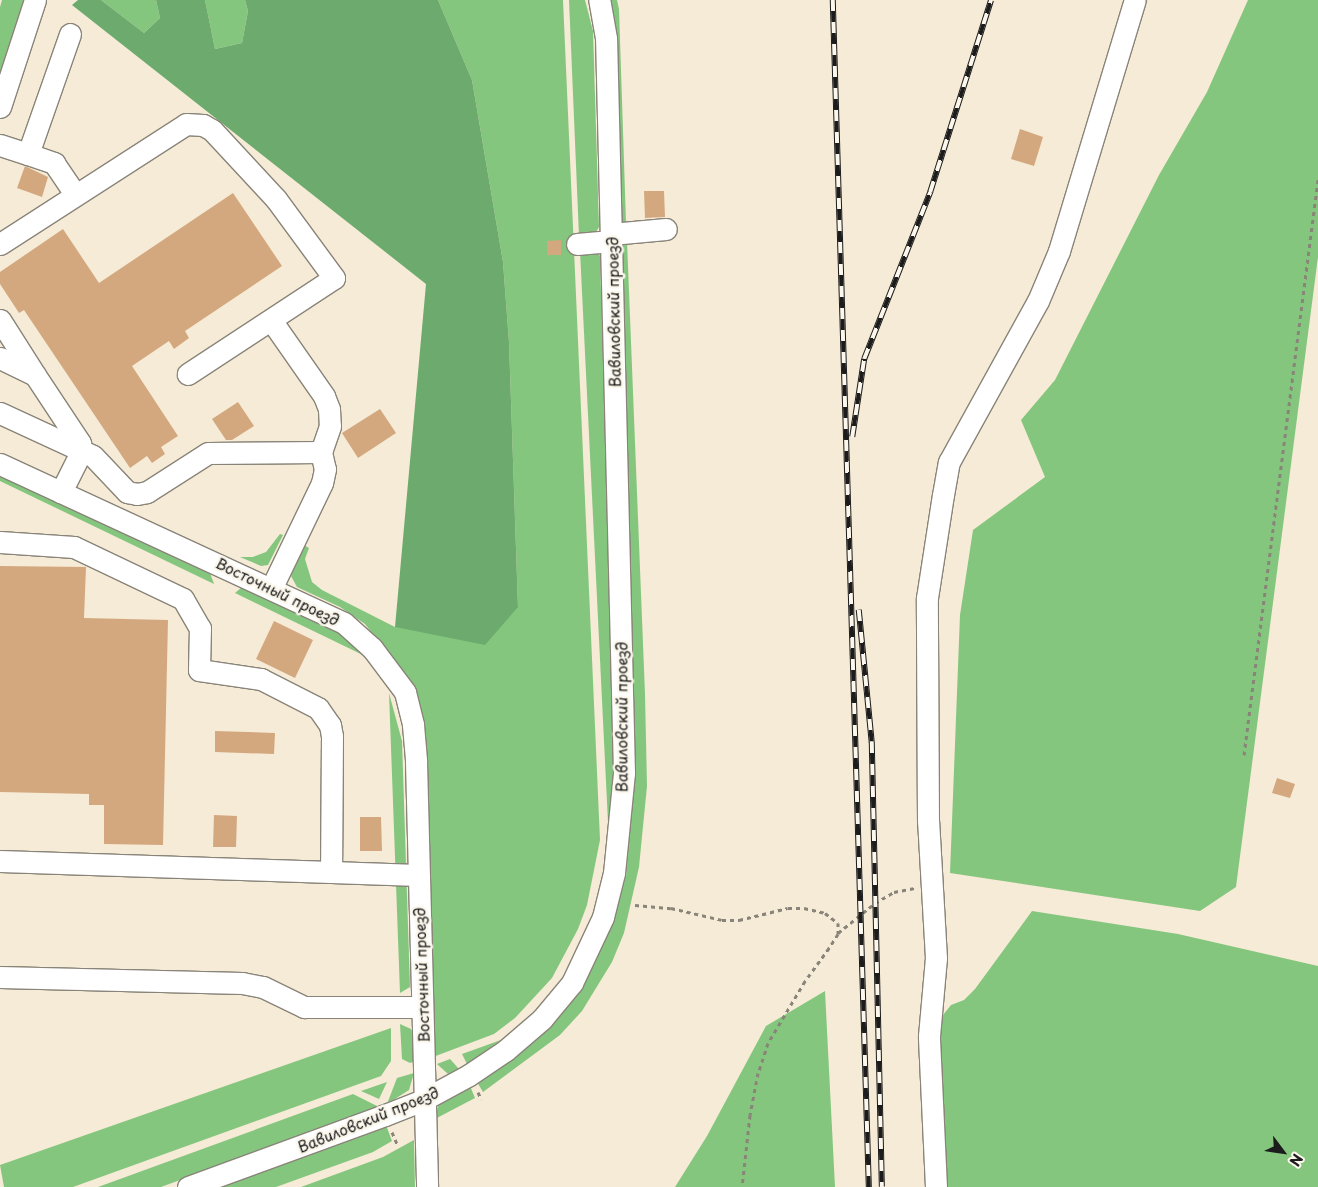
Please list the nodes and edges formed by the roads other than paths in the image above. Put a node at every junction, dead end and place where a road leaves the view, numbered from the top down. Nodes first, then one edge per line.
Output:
1 (35, 0) edge
2 (599, 0) edge
3 (1135, 0) edge
4 (70, 34) dead end
5 (0, 107) edge
6 (0, 145) edge
7 (28, 154) junction
8 (75, 194) junction
9 (666, 229) dead end
10 (611, 238) junction
11 (0, 244) edge
12 (577, 244) dead end
13 (0, 320) edge
14 (271, 320) junction
15 (0, 358) edge
16 (188, 374) dead end
17 (35, 375) junction
18 (0, 413) edge
19 (81, 452) junction
20 (321, 452) junction
21 (0, 464) edge
22 (61, 492) junction
23 (0, 542) edge
24 (272, 587) junction
25 (0, 861) edge
26 (331, 872) junction
27 (418, 875) junction
28 (0, 977) edge
29 (421, 1007) junction
30 (422, 1100) junction
31 (188, 1187) edge
32 (427, 1187) edge
33 (936, 1187) edge

1 - 5 street
2 - 10 street, Вавиловский проезд
3 - 33 street
4 - 7 street
6 - 7 street
7 - 8 street
8 - 11 street
8 - 14 street
9 - 10 street
10 - 12 street
10 - 30 street, Вавиловский проезд
13 - 17 street
14 - 16 street
14 - 20 street
15 - 17 street
17 - 19 street
18 - 19 street
19 - 20 street
19 - 22 street
20 - 24 street
21 - 22 street, Восточный проезд
22 - 24 street, Восточный проезд
23 - 26 street
24 - 27 street, Восточный проезд
25 - 26 street
26 - 27 street
27 - 29 street, Восточный проезд
28 - 29 street
29 - 30 street, Восточный проезд
30 - 31 street, Вавиловский проезд
30 - 32 street, Восточный проезд

